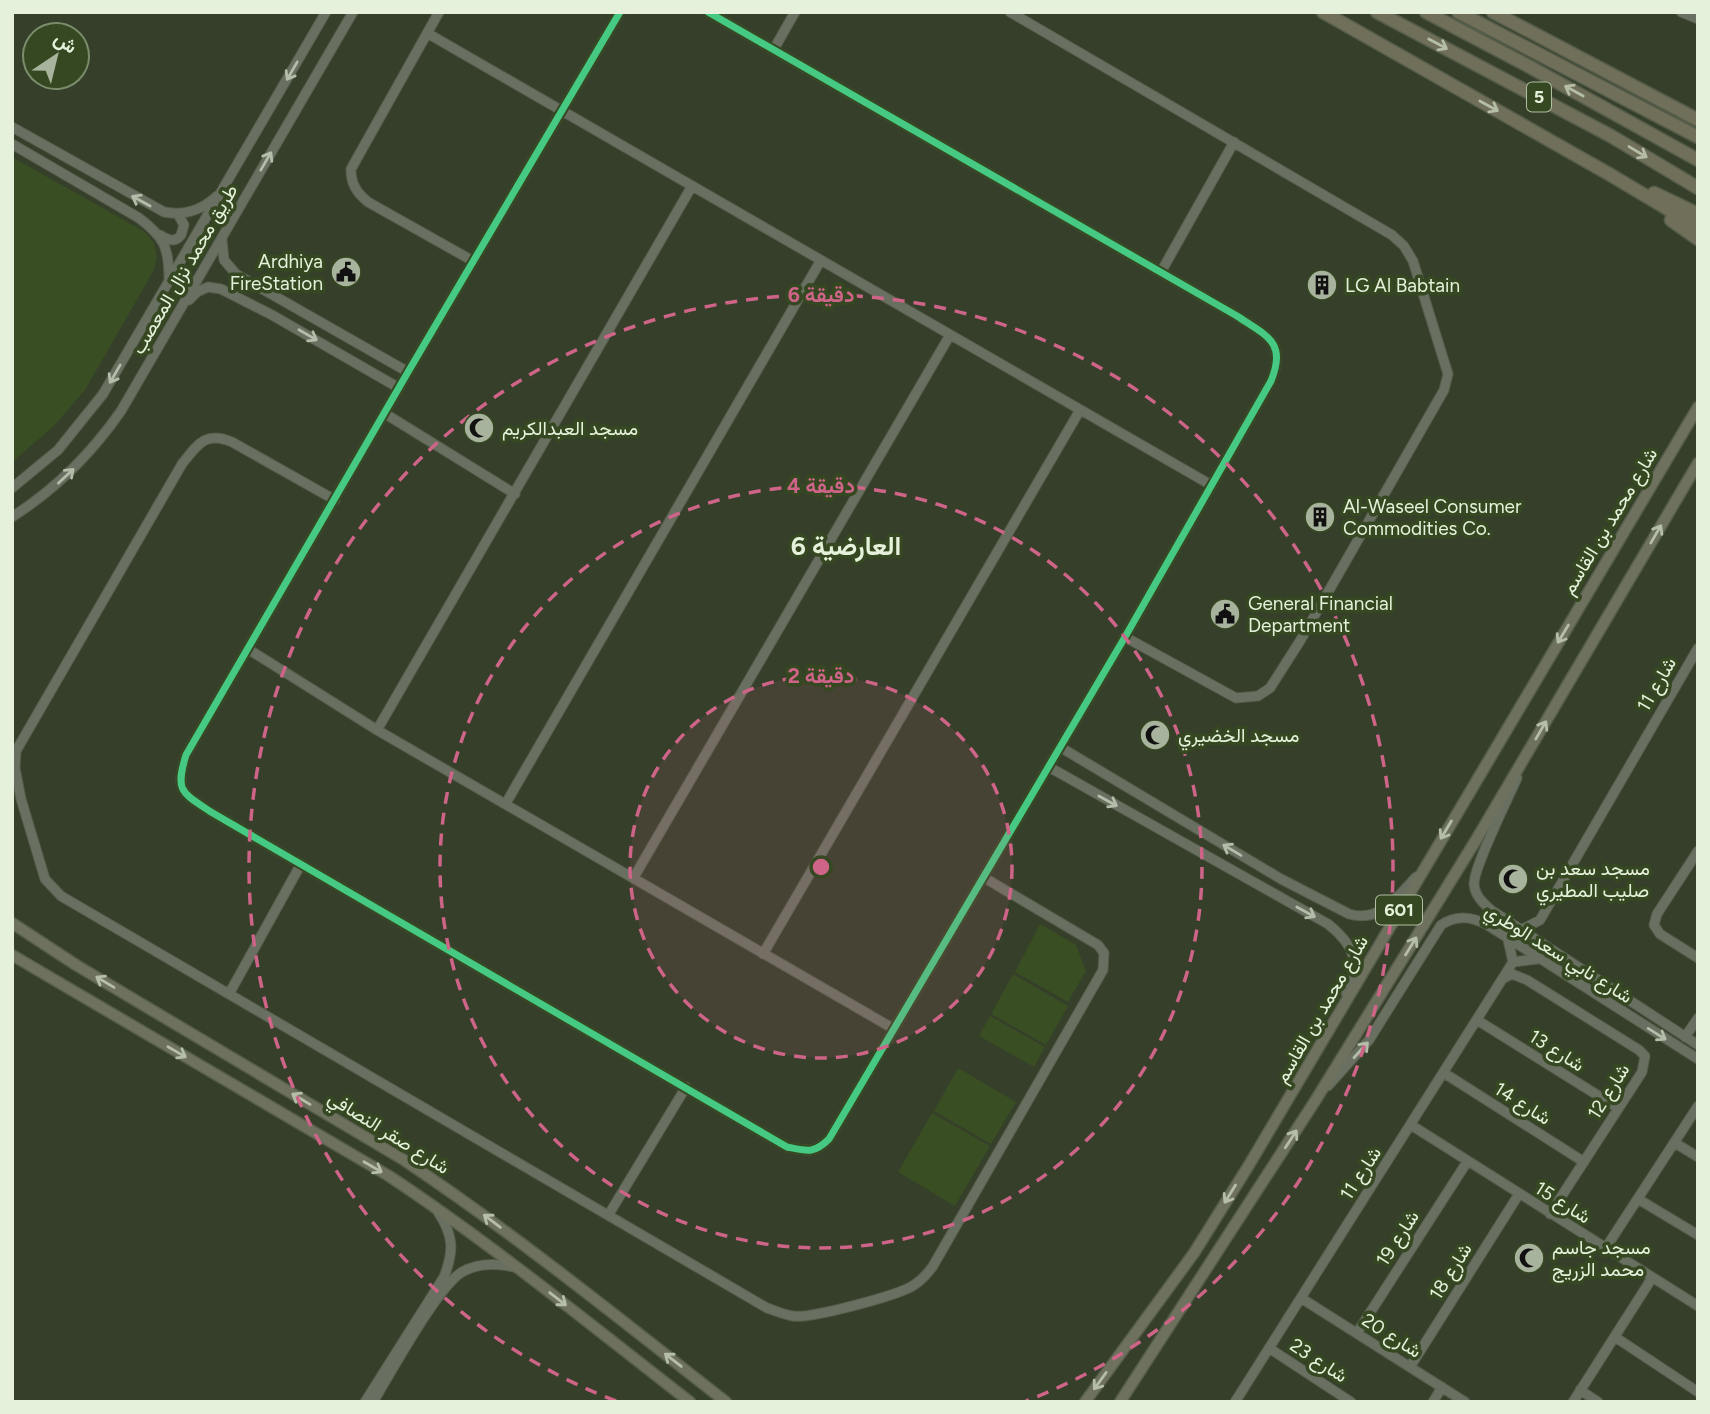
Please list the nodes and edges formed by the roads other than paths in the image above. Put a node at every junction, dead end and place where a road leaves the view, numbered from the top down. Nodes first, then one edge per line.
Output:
1 (353, 12) edge
2 (439, 12) edge
3 (620, 12) edge
4 (708, 12) edge
5 (795, 12) edge
6 (1010, 12) edge
7 (1323, 12) edge
8 (1377, 12) edge
9 (1426, 12) edge
10 (1458, 12) edge
11 (1493, 12) edge
12 (1681, 12) edge
13 (324, 14) edge
14 (1697, 15) edge
15 (427, 33) junction
16 (774, 49) junction
17 (561, 110) junction
18 (1697, 120) edge
19 (12, 127) edge
20 (1698, 137) edge
21 (1234, 142) junction
22 (12, 144) edge
23 (1698, 160) edge
24 (1609, 174) junction
25 (692, 186) junction
26 (1698, 188) edge
27 (223, 189) junction
28 (1698, 214) edge
29 (178, 215) junction
30 (1698, 227) edge
31 (224, 233) junction
32 (160, 235) junction
33 (1698, 239) edge
34 (821, 260) junction
35 (473, 261) junction
36 (1161, 272) junction
37 (169, 282) junction
38 (281, 301) junction
39 (184, 304) junction
40 (272, 315) junction
41 (950, 335) junction
42 (408, 372) junction
43 (399, 388) junction
44 (1698, 407) edge
45 (1080, 410) junction
46 (384, 413) junction
47 (1698, 463) edge
48 (1211, 485) junction
49 (12, 488) edge
50 (515, 494) junction
51 (335, 500) junction
52 (12, 517) edge
53 (1125, 637) junction
54 (1698, 648) edge
55 (248, 649) junction
56 (377, 730) junction
57 (1060, 747) junction
58 (1529, 750) junction
59 (1048, 767) junction
60 (506, 803) junction
61 (1698, 850) edge
62 (301, 864) junction
63 (1420, 873) junction
64 (634, 877) junction
65 (983, 877) junction
66 (1334, 907) junction
67 (1539, 920) junction
68 (1509, 922) junction
69 (12, 923) edge
70 (1328, 924) junction
71 (1521, 930) junction
72 (1505, 937) junction
73 (1542, 943) junction
74 (1553, 951) junction
75 (763, 954) junction
76 (12, 956) edge
77 (1698, 958) edge
78 (1541, 961) junction
79 (1513, 962) junction
80 (1503, 980) junction
81 (229, 994) junction
82 (1698, 1018) edge
83 (1477, 1020) junction
84 (894, 1029) junction
85 (1685, 1037) junction
86 (1698, 1045) edge
87 (1698, 1059) edge
88 (1444, 1073) junction
89 (686, 1087) junction
90 (1315, 1101) junction
91 (1698, 1106) edge
92 (1618, 1108) junction
93 (1412, 1125) junction
94 (1675, 1143) junction
95 (1698, 1157) edge
96 (1467, 1162) junction
97 (1584, 1162) junction
98 (1249, 1165) junction
99 (1519, 1195) junction
100 (1638, 1199) junction
101 (433, 1205) junction
102 (608, 1214) junction
103 (1550, 1214) junction
104 (1698, 1235) edge
105 (1605, 1248) junction
106 (1194, 1253) junction
107 (518, 1268) junction
108 (1652, 1278) junction
109 (1301, 1298) junction
110 (1698, 1307) edge
111 (1357, 1333) junction
112 (1615, 1337) junction
113 (1269, 1348) junction
114 (1410, 1367) junction
115 (1442, 1387) junction
116 (1128, 1390) junction
117 (1580, 1390) junction
118 (1698, 1392) edge
119 (365, 1402) edge
120 (373, 1402) edge
121 (690, 1402) edge
122 (726, 1402) edge
123 (1085, 1402) edge
124 (1120, 1402) edge
125 (1235, 1402) edge
126 (1351, 1402) edge
127 (1433, 1402) edge
128 (1465, 1402) edge
129 (1573, 1402) edge
130 (1598, 1402) edge

31 -> 1 street, طريق محمد نزال المعصب
2 - 15 street
3 - 17 street
4 - 16 street
5 - 16 street
6 - 21 street
7 -> 24 highway
8 -> 26 highway, 5
23 -> 9 highway, 5
10 - 20 highway
11 - 18 highway
12 - 14 street
13 -> 27 street, طريق محمد نزال المعصب
15 - 17 street
15 - 35 street
16 - 36 street
17 - 25 street
17 - 35 street
29 -> 19 street
21 - 36 street
21 - 53 street
22 - 32 street
24 - 28 highway
24 - 30 highway
24 - 33 highway
25 - 34 street
25 - 50 street
27 - 29 street
27 - 37 street, طريق محمد نزال المعصب
29 - 32 street
31 - 38 street
31 - 39 street, طريق محمد نزال المعصب
32 - 37 street
34 - 41 street
34 - 60 street
35 - 42 street
36 - 48 street
37 -> 49 street, طريق محمد نزال المعصب
38 - 40 street
38 - 42 street
39 - 40 street
52 -> 39 street, طريق محمد نزال المعصب
40 -> 43 street
41 - 45 street
41 - 64 street
42 - 43 street
43 - 46 street
44 -> 63 main road, شارع محمد بن القاسم / 601
45 - 48 street
45 - 75 street
46 - 50 street
46 - 51 street
58 -> 47 main road, 601
48 - 53 street
50 - 56 street
51 - 55 street
51 - 81 street
53 - 57 street
54 - 67 street, شارع 11
55 - 56 street
55 - 62 street
56 - 60 street
57 - 59 street
66 -> 57 street
58 - 68 street, شارع نابي سعد الوطري
90 -> 58 main road, 601
59 - 65 street
59 -> 70 street
60 - 64 street
61 - 77 street
62 - 81 street
62 - 89 street
63 - 66 street
63 - 98 main road, شارع محمد بن القاسم / 601
64 - 75 street
65 - 84 street
65 - 102 street
66 - 70 street
67 - 71 street
67 - 73 street
68 - 71 street, شارع نابي سعد الوطري
68 - 72 street
122 -> 69 main road, شارع صقر النصافي
70 - 98 street
71 - 73 street, شارع نابي سعد الوطري
72 - 78 street, شارع نابي سعد الوطري
72 - 79 street
90 -> 72 street, شارع نابي سعد الوطري
73 - 74 street, شارع نابي سعد الوطري
74 - 78 street
74 - 85 street, شارع نابي سعد الوطري
75 - 84 street
76 -> 101 main road, شارع صقر النصافي
78 - 79 street
78 -> 87 street, شارع نابي سعد الوطري
79 - 80 street, شارع 11
80 - 83 street, شارع 11
80 - 92 street, شارع 12
81 - 102 street
82 - 85 street
83 - 88 street, شارع 11
83 - 92 street, شارع 13
84 - 89 street
85 - 86 street, شارع نابي سعد الوطري
88 - 93 street, شارع 11
88 - 97 street, شارع 14
89 - 102 street
116 -> 90 main road, 601
91 - 94 street
92 - 97 street, شارع 12
93 - 96 street, شارع 15
93 - 109 street, شارع 11
94 - 95 street
94 - 100 street
96 - 99 street, شارع 15
96 - 111 street, شارع 19
97 - 103 street, شارع 12
98 -> 106 main road, شارع محمد بن القاسم / 601
99 - 103 street, شارع 15
99 - 114 street, شارع 18
100 - 104 street
100 - 105 street
101 - 107 main road, شارع صقر النصافي
101 - 119 street
103 - 105 street, شارع 15
105 - 108 street, شارع 15
106 - 116 main road
106 -> 123 main road, شارع محمد بن القاسم / 601
107 - 120 street
107 -> 121 main road, شارع صقر النصافي
108 - 110 street, شارع 15
108 - 112 street
109 - 111 street, شارع 20
109 - 113 street, شارع 11
111 - 114 street, شارع 20
112 - 117 street
112 - 118 street
113 - 125 street, شارع 11
113 - 126 street, شارع 23
114 - 115 street, شارع 20
115 - 127 street
115 - 128 street, شارع 20
116 - 124 main road, 601
117 - 129 street
117 - 130 street

